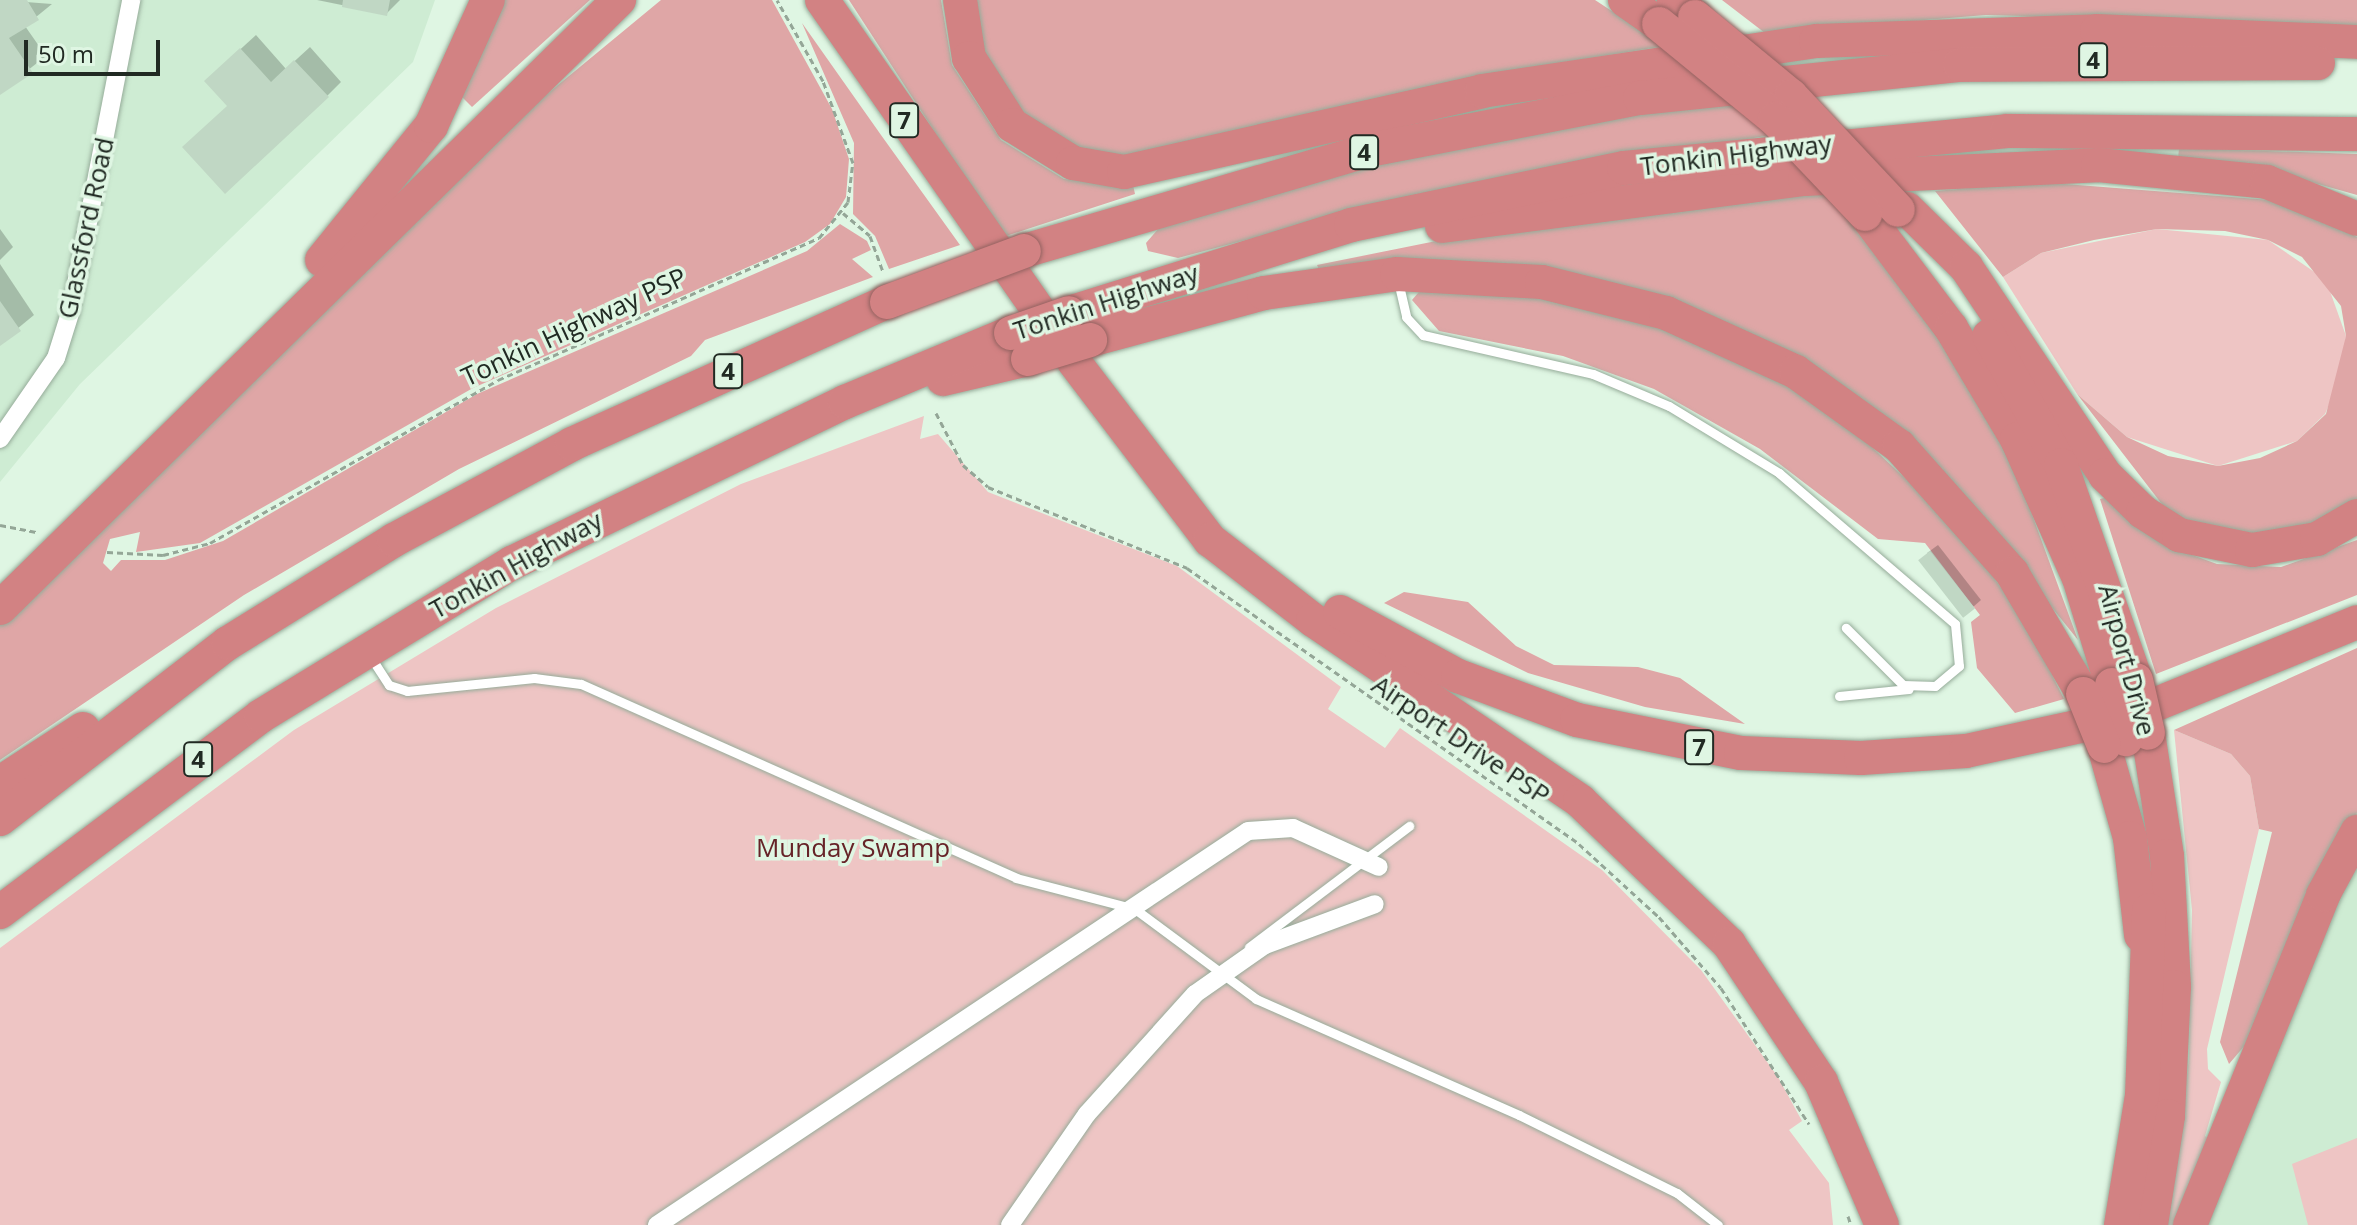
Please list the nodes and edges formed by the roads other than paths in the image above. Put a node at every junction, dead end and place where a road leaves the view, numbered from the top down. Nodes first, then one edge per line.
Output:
1 (131, 0) edge
2 (488, 0) edge
3 (619, 0) edge
4 (822, 0) edge
5 (960, 0) edge
6 (1625, 0) edge
7 (1676, 14) edge
8 (2357, 42) edge
9 (2357, 64) edge
10 (2357, 134) edge
11 (1890, 211) junction
12 (2357, 219) edge
13 (1397, 274) junction
14 (1129, 292) junction
15 (1019, 346) junction
16 (184, 420) junction
17 (1118, 420) junction
18 (0, 439) edge
19 (2357, 516) edge
20 (0, 608) edge
21 (2357, 622) edge
22 (1846, 628) dead end
23 (228, 643) junction
24 (367, 651) junction
25 (2110, 686) junction
26 (1916, 689) junction
27 (1839, 696) dead end
28 (2126, 740) junction
29 (0, 783) edge
30 (0, 819) edge
31 (1409, 826) dead end
32 (2357, 832) edge
33 (1371, 864) junction
34 (1375, 904) dead end
35 (1128, 908) junction
36 (0, 912) edge
37 (1219, 974) junction
38 (657, 1225) edge
39 (1010, 1225) edge
40 (1718, 1225) edge
41 (1882, 1225) edge
42 (2121, 1225) edge
43 (2151, 1225) edge
44 (2190, 1225) edge

1 - 18 street, Glassford Road
2 - 16 highway
3 - 16 highway
4 - 17 highway, 7
5 - 8 highway
6 - 7 highway
7 - 11 highway, bridge
7 - 11 highway, Airport Drive, bridge
9 - 23 highway, 4, bridge
10 - 14 highway, Tonkin Highway / 4
11 - 19 highway
11 - 25 highway, Airport Drive
12 - 14 highway
13 - 15 highway, bridge
13 - 25 highway
13 - 26 lane
14 - 15 highway, Tonkin Highway / 4, bridge
15 - 24 highway, Tonkin Highway / 4
16 - 20 highway
17 - 21 highway, 7
17 - 41 highway
22 - 26 lane
23 - 29 highway
23 - 30 highway, 4
24 - 35 lane
24 - 36 highway, Tonkin Highway / 4
25 - 28 highway, Airport Drive, bridge
25 - 28 highway, bridge
26 - 27 lane
28 - 42 highway
28 - 43 highway, Airport Drive
31 - 33 lane
32 - 44 highway
33 - 35 street
33 - 37 lane
34 - 37 street
35 - 37 lane
35 - 38 street
37 - 39 street
37 - 40 lane

